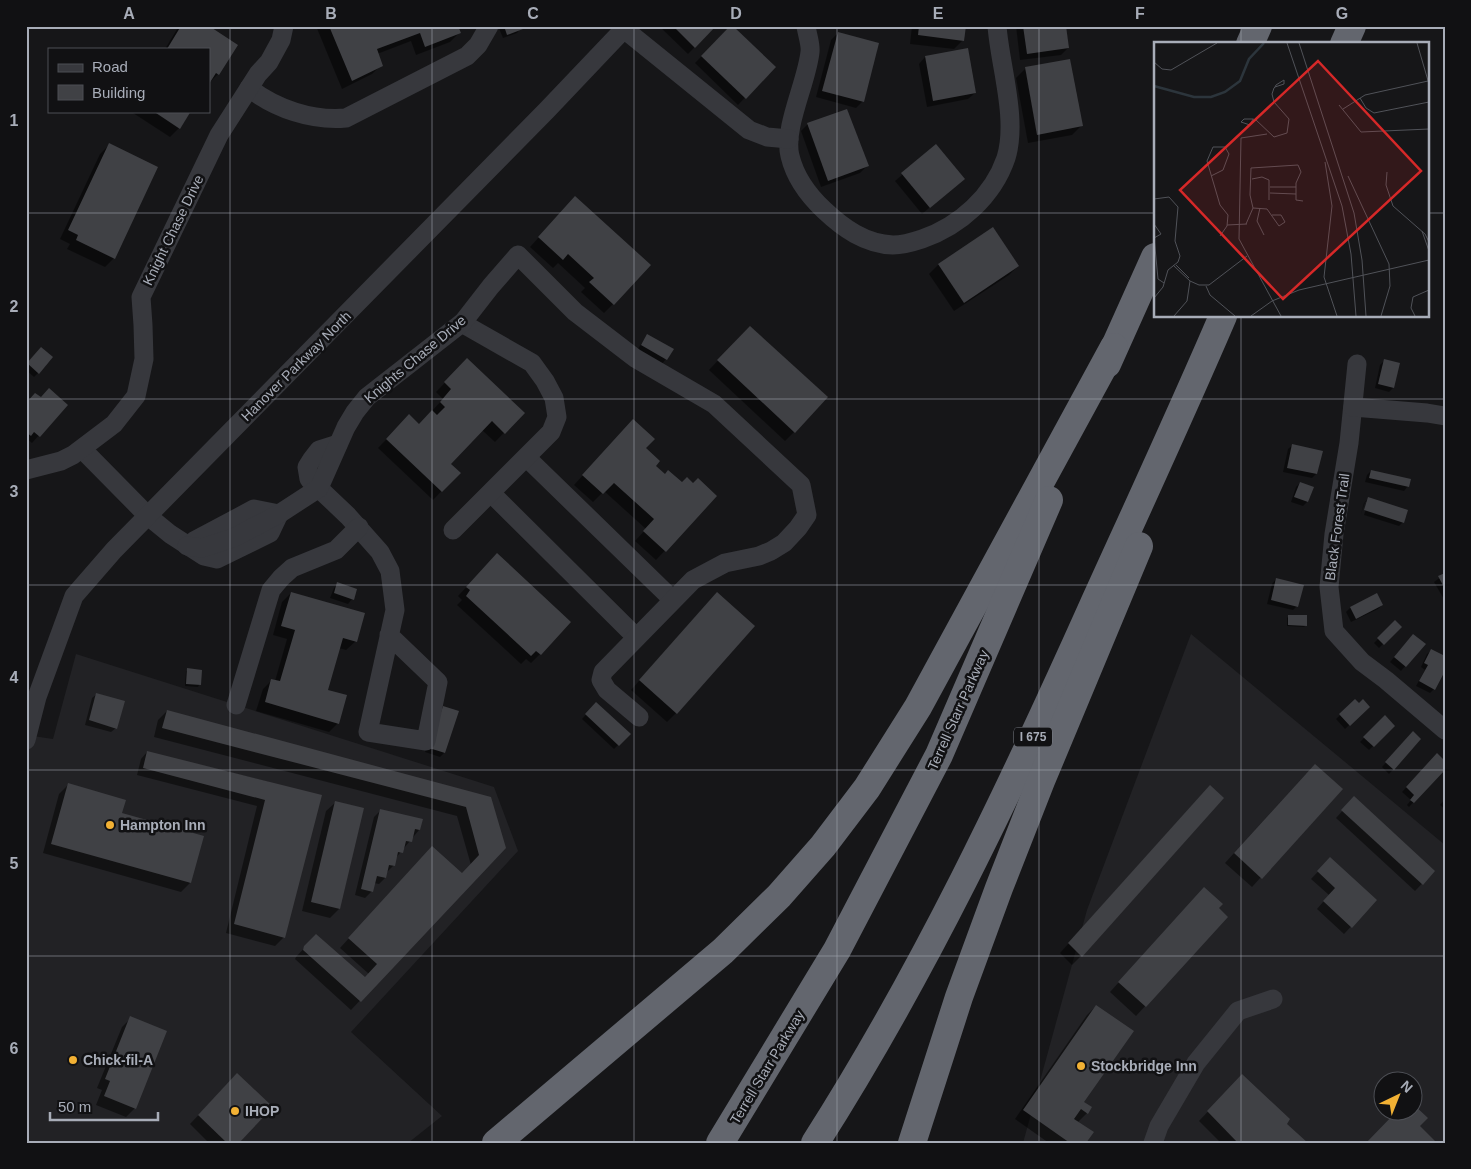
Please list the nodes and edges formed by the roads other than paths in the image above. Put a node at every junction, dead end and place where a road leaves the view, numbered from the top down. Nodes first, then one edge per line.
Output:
1 (284, 26) edge
2 (489, 26) edge
3 (806, 26) edge
4 (997, 26) edge
5 (1258, 26) edge
6 (1352, 26) edge
7 (1251, 42) edge
8 (1345, 42) edge
9 (249, 88) junction
10 (789, 139) junction
11 (1154, 259) edge
12 (1222, 318) edge
13 (463, 322) junction
14 (1114, 347) junction
15 (1357, 364) dead end
16 (1202, 365) junction
17 (1353, 407) junction
18 (1445, 416) edge
19 (82, 449) junction
20 (527, 458) junction
21 (26, 470) edge
22 (319, 488) junction
23 (491, 493) junction
24 (279, 514) junction
25 (148, 516) junction
26 (358, 527) junction
27 (453, 530) dead end
28 (187, 546) junction
29 (673, 600) junction
30 (389, 634) junction
31 (636, 637) junction
32 (236, 705) dead end
33 (639, 717) dead end
34 (1445, 730) edge
35 (27, 736) edge
36 (1272, 998) dead end
37 (496, 1143) edge
38 (720, 1143) edge
39 (815, 1143) edge
40 (912, 1143) edge
41 (1153, 1143) edge

1 - 9 street, Knight Chase Drive
2 - 9 street
3 - 10 street
4 - 10 street
5 - 7 highway
6 - 8 highway
9 - 19 street, Knight Chase Drive
10 - 25 street, Hanover Parkway North
11 - 14 highway, Terrell Starr Parkway
12 - 16 highway, I 675
13 - 20 street
13 - 22 street, Knights Chase Drive
13 - 29 street, Knights Chase Drive
14 - 37 highway
14 - 38 highway, Terrell Starr Parkway
15 - 17 street, Black Forest Trail
16 - 39 highway, I 675
16 - 40 highway
17 - 18 street
17 - 34 street, Black Forest Trail
19 - 21 street, Knight Chase Drive
19 - 25 street
20 - 23 street
20 - 29 street
22 - 24 street
22 - 26 street
23 - 27 street
23 - 31 street
24 - 28 street
24 - 28 street
25 - 28 street
25 - 35 street, Hanover Parkway North
26 - 30 street
26 - 32 street
29 - 31 street, Knights Chase Drive
30 - 30 street
31 - 33 street, Knights Chase Drive
36 - 41 street

